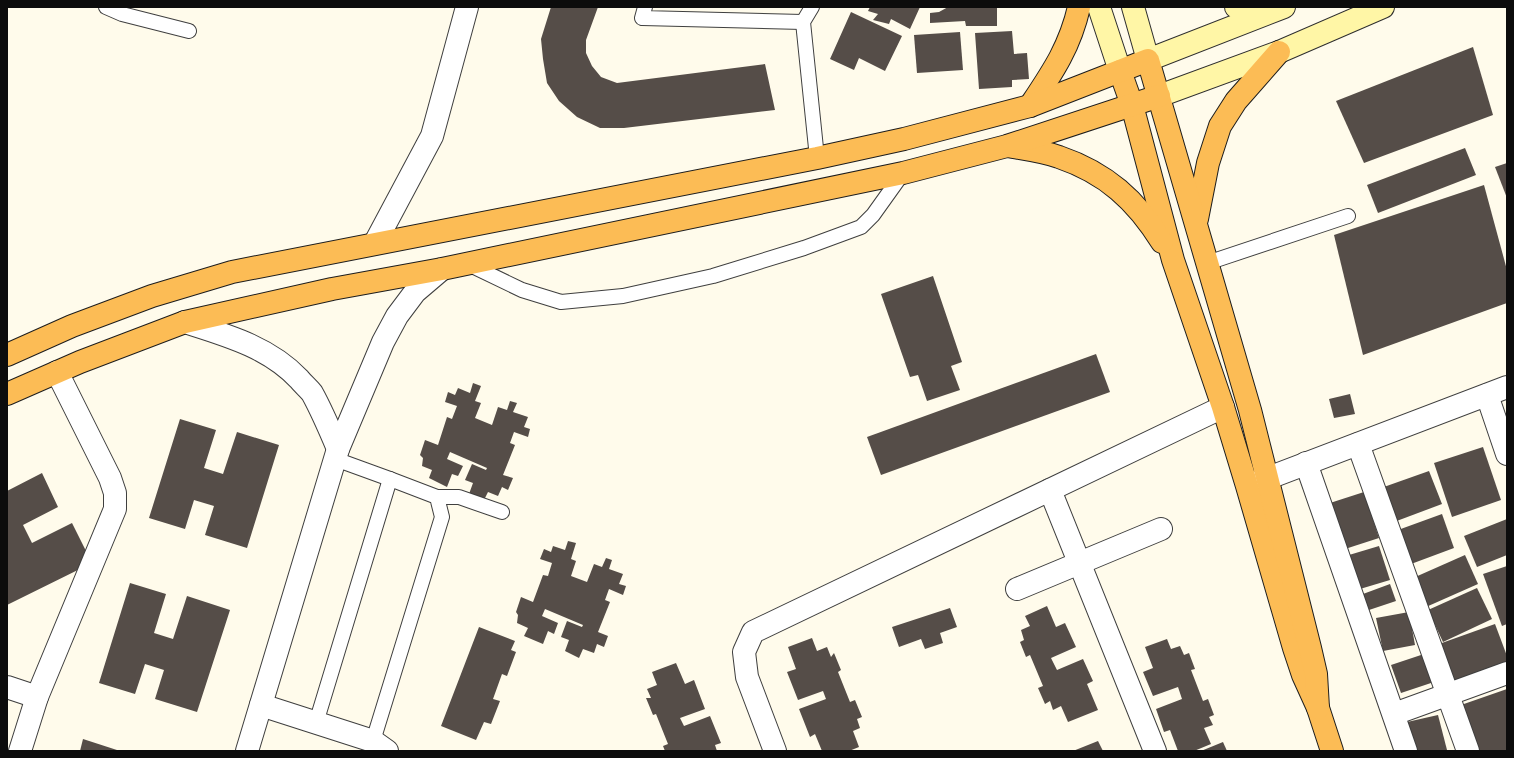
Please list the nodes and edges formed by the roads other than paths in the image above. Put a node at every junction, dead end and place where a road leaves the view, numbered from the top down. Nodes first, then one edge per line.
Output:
1 (106, 7) edge
2 (466, 7) edge
3 (645, 7) edge
4 (812, 7) edge
5 (1079, 7) edge
6 (1100, 7) edge
7 (1133, 7) edge
8 (1236, 7) edge
9 (1283, 7) edge
10 (1383, 7) edge
11 (803, 22) junction
12 (189, 31) dead end
13 (1279, 52) junction
14 (1148, 60) junction
15 (1120, 71) junction
16 (1159, 96) junction
17 (1132, 105) junction
18 (1030, 106) junction
19 (1007, 146) junction
20 (817, 158) junction
21 (903, 173) junction
22 (1348, 216) dead end
23 (1196, 226) junction
24 (375, 243) junction
25 (1173, 260) junction
26 (1207, 263) junction
27 (467, 264) junction
28 (442, 269) junction
29 (185, 322) junction
30 (7, 355) edge
31 (57, 372) junction
32 (1497, 391) edge
33 (7, 394) edge
34 (1223, 407) junction
35 (1358, 444) junction
36 (337, 454) junction
37 (1507, 454) edge
38 (1306, 464) junction
39 (1268, 478) junction
40 (390, 479) junction
41 (1247, 486) junction
42 (1050, 490) junction
43 (437, 497) junction
44 (502, 512) dead end
45 (1161, 529) dead end
46 (1079, 562) junction
47 (1017, 589) dead end
48 (1507, 673) edge
49 (7, 687) edge
50 (1449, 694) junction
51 (38, 697) junction
52 (261, 705) junction
53 (1318, 708) junction
54 (1394, 714) junction
55 (316, 723) junction
56 (380, 746) edge
57 (20, 751) edge
58 (247, 751) edge
59 (775, 751) edge
60 (1155, 751) edge
61 (1332, 751) edge
62 (1406, 751) edge
63 (1468, 751) edge

1 - 12 lane
2 - 24 street
3 - 11 lane
4 - 11 lane
5 - 18 highway
6 - 15 main road
7 - 14 main road
8 - 9 main road
9 - 14 main road
10 - 13 main road
11 - 20 lane
13 - 16 main road
13 - 23 highway
14 - 15 highway
14 - 16 highway
15 - 17 highway
15 - 18 highway
16 - 17 highway
16 - 23 highway
17 - 19 highway
17 - 25 highway
18 - 20 highway
19 - 21 highway
19 - 25 highway
20 - 24 highway
21 - 27 highway
21 - 27 lane
22 - 26 lane
23 - 26 highway
24 - 30 highway
25 - 34 highway
26 - 39 highway
27 - 28 highway
28 - 29 highway
28 - 36 street
29 - 31 highway
29 - 36 street
31 - 33 highway
31 - 51 street
32 - 35 street
32 - 37 street
34 - 41 highway
34 - 42 street
35 - 38 street
35 - 50 street
36 - 40 lane
36 - 52 street
38 - 39 street
38 - 54 street
39 - 41 street
39 - 53 highway
40 - 43 lane
40 - 55 lane
41 - 53 highway
42 - 46 street
42 - 59 street
43 - 44 lane
43 - 56 lane
45 - 46 street
46 - 47 street
46 - 60 street
48 - 50 street
49 - 51 street
50 - 54 street
50 - 63 street
51 - 57 street
52 - 55 street
52 - 58 street
53 - 61 highway
54 - 62 street
55 - 56 street

